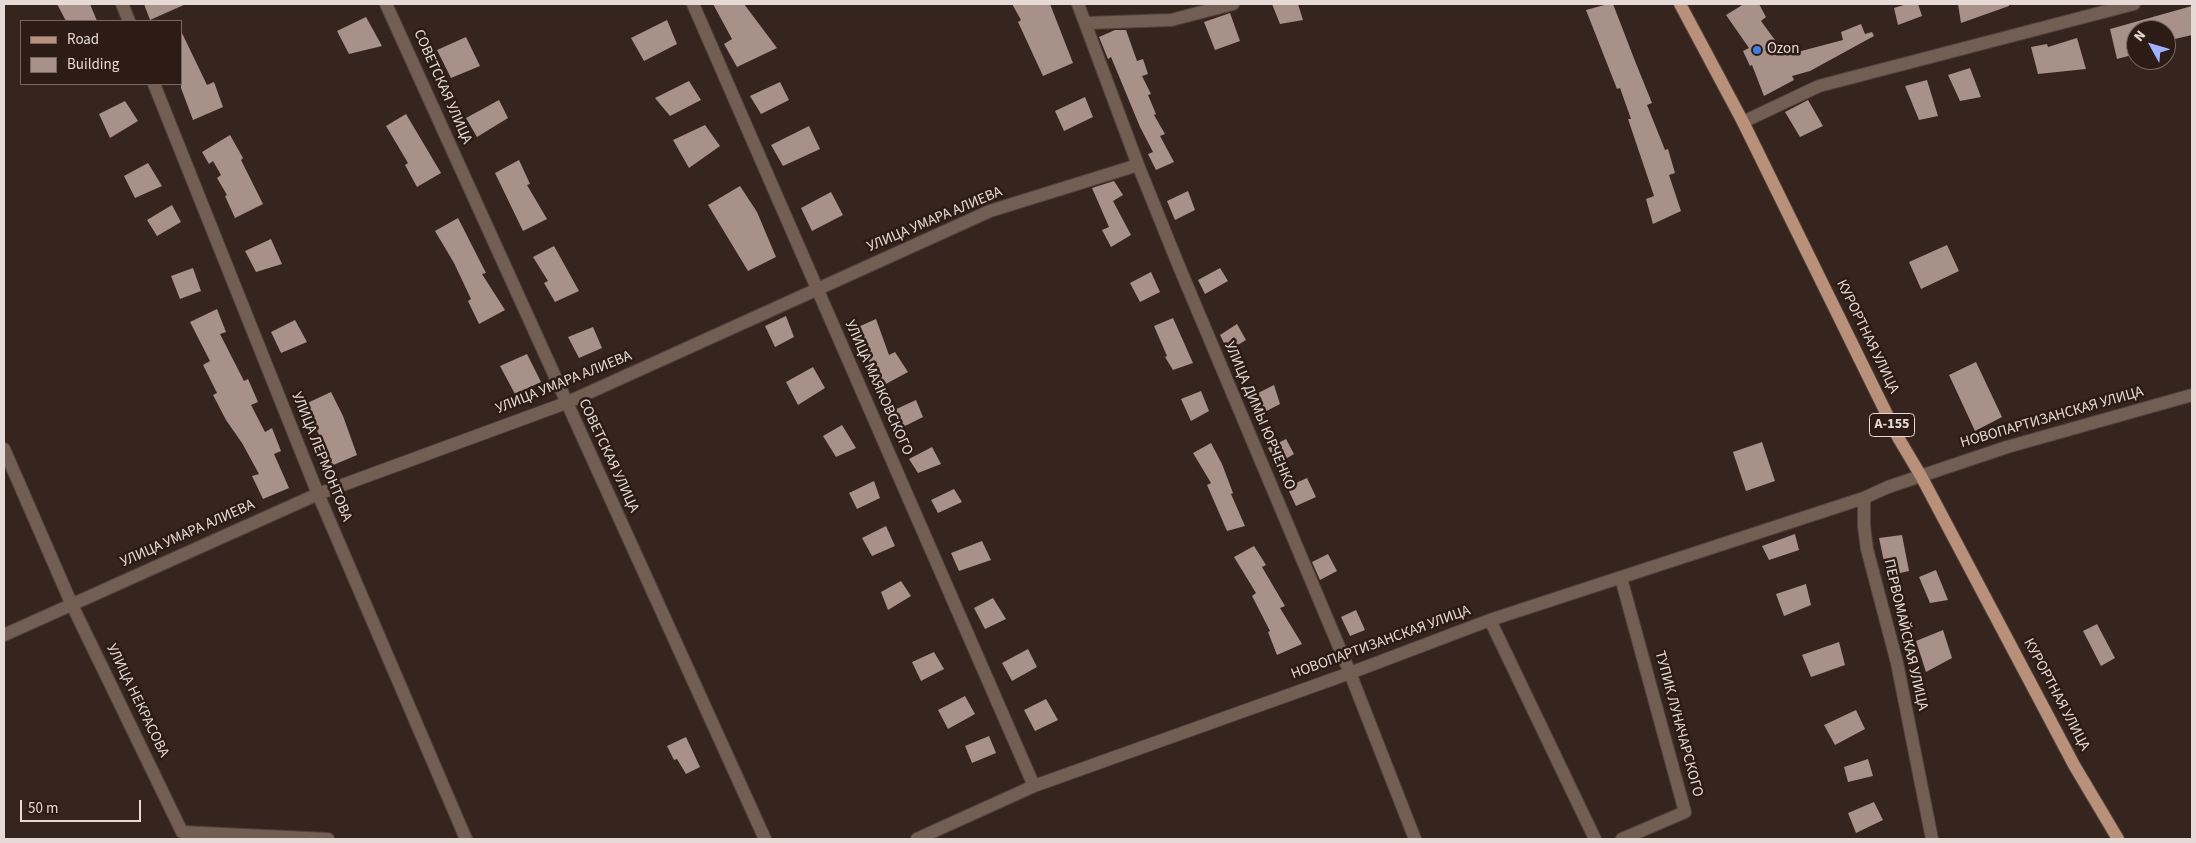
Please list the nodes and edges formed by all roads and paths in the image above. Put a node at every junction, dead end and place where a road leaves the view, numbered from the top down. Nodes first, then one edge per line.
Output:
1 (122, 4) edge
2 (386, 4) edge
3 (693, 4) edge
4 (1078, 4) edge
5 (1233, 4) edge
6 (1680, 4) edge
7 (2134, 4) edge
8 (129, 20) edge
9 (1087, 23) junction
10 (154, 85) edge
11 (1743, 122) junction
12 (1138, 165) junction
13 (817, 289) junction
14 (2192, 395) edge
15 (566, 403) junction
16 (4, 449) edge
17 (1921, 476) junction
18 (318, 494) junction
19 (1864, 498) junction
20 (1621, 578) junction
21 (72, 605) junction
22 (1490, 620) junction
23 (4, 635) edge
24 (1350, 673) junction
25 (1034, 786) junction
26 (328, 839) edge
27 (466, 839) edge
28 (765, 839) edge
29 (917, 839) edge
30 (1415, 839) edge
31 (1595, 839) edge
32 (1622, 839) edge
33 (1932, 839) edge
34 (2118, 839) edge

1 - 8 street
2 - 15 street, СОВЕТСКАЯ УЛИЦА
3 - 13 street, УЛИЦА МАЯКОВСКОГО
4 - 9 street, УЛИЦА ДИМЫ ЮРЧЕНКО
5 - 9 street
6 - 11 main road, КУРОРТНАЯ УЛИЦА / А-155
7 - 11 street
9 - 12 street, УЛИЦА ДИМЫ ЮРЧЕНКО
10 - 18 street, УЛИЦА ЛЕРМОНТОВА
11 - 17 main road, КУРОРТНАЯ УЛИЦА / А-155
12 - 13 street, УЛИЦА УМАРА АЛИЕВА
12 - 24 street, УЛИЦА ДИМЫ ЮРЧЕНКО
13 - 15 street, УЛИЦА УМАРА АЛИЕВА
13 - 25 street, УЛИЦА МАЯКОВСКОГО
14 - 17 street, НОВОПАРТИЗАНСКАЯ УЛИЦА
15 - 18 street, УЛИЦА УМАРА АЛИЕВА
15 - 28 street, СОВЕТСКАЯ УЛИЦА
16 - 21 street, УЛИЦА НЕКРАСОВА
17 - 19 street
17 - 34 main road, КУРОРТНАЯ УЛИЦА / А-155
18 - 21 street, УЛИЦА УМАРА АЛИЕВА
18 - 27 street, УЛИЦА ЛЕРМОНТОВА
19 - 20 street, НОВОПАРТИЗАНСКАЯ УЛИЦА
19 - 33 street, ПЕРВОМАЙСКАЯ УЛИЦА
20 - 22 street, НОВОПАРТИЗАНСКАЯ УЛИЦА
20 - 32 street, ТУПИК ЛУНАЧАРСКОГО
21 - 23 street, УЛИЦА УМАРА АЛИЕВА
21 - 26 street, УЛИЦА НЕКРАСОВА
22 - 24 street, НОВОПАРТИЗАНСКАЯ УЛИЦА
22 - 31 street
24 - 25 street, НОВОПАРТИЗАНСКАЯ УЛИЦА
24 - 30 street, УЛИЦА ДИМЫ ЮРЧЕНКО
25 - 29 street, НОВОПАРТИЗАНСКАЯ УЛИЦА

